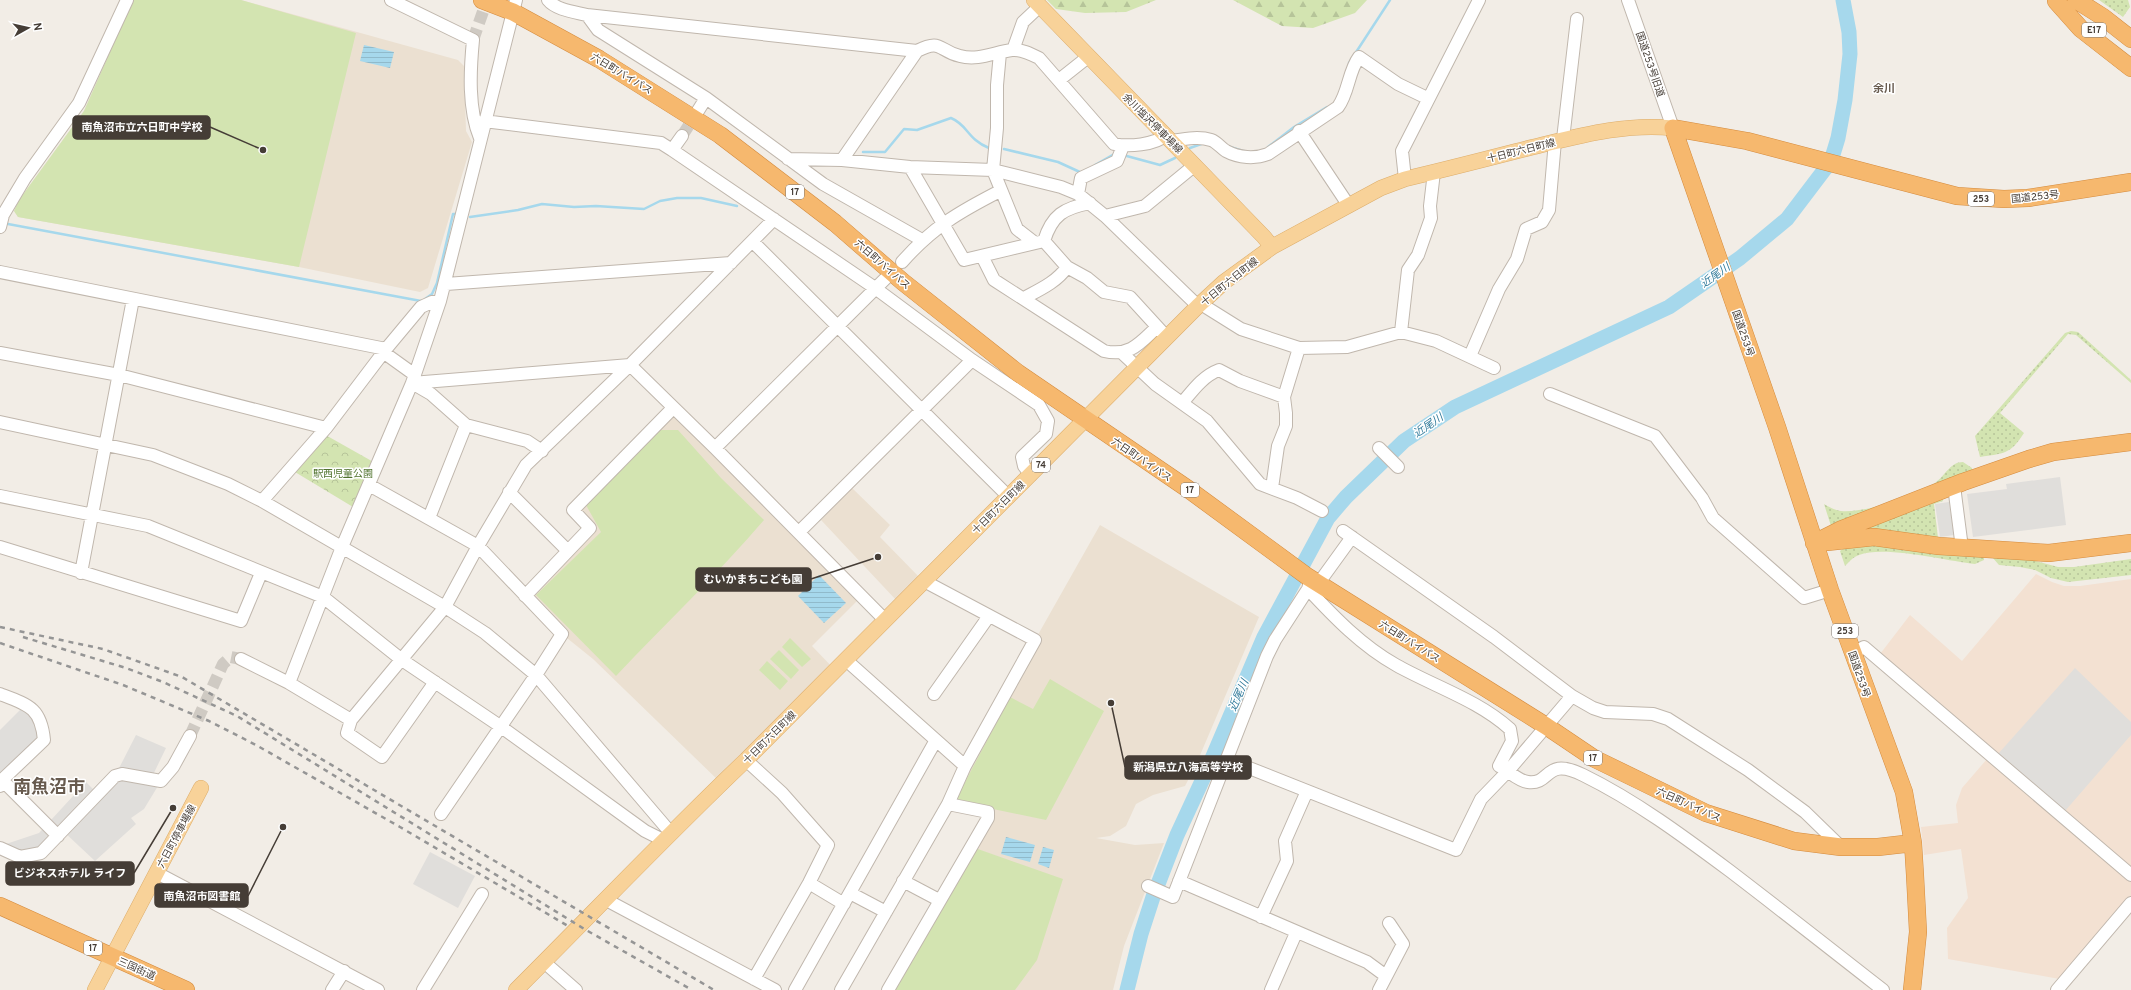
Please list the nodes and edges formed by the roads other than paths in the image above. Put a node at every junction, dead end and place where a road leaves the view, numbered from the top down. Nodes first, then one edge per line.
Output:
1 (127, 0) edge
2 (391, 0) edge
3 (482, 0) edge
4 (548, 0) edge
5 (1478, 0) edge
6 (1628, 0) edge
7 (2076, 0) edge
8 (2055, 1) edge
9 (1037, 3) edge
10 (514, 6) edge
11 (587, 15) junction
12 (1577, 19) dead end
13 (2131, 39) edge
14 (1013, 50) junction
15 (917, 51) junction
16 (1000, 53) junction
17 (1088, 57) junction
18 (2131, 58) edge
19 (2131, 68) edge
20 (1060, 80) junction
21 (706, 98) junction
22 (1427, 98) junction
23 (696, 114) tunnel mouth
24 (484, 121) junction
25 (1673, 128) junction
26 (1299, 131) junction
27 (682, 136) tunnel mouth
28 (480, 138) junction
29 (1168, 138) junction
30 (1559, 140) junction
31 (1123, 146) junction
32 (672, 150) junction
33 (788, 159) junction
34 (842, 160) junction
35 (1195, 165) junction
36 (910, 167) junction
37 (993, 170) junction
38 (1434, 172) junction
39 (1405, 178) junction
40 (2131, 182) edge
41 (1000, 190) junction
42 (1078, 194) junction
43 (1090, 203) junction
44 (1349, 206) junction
45 (1105, 216) junction
46 (774, 219) junction
47 (942, 224) junction
48 (0, 227) edge
49 (922, 240) junction
50 (753, 242) junction
51 (1040, 242) junction
52 (1272, 247) junction
53 (982, 256) junction
54 (902, 262) dead end
55 (731, 263) junction
56 (1067, 267) junction
57 (0, 272) edge
58 (886, 278) dead end
59 (446, 284) junction
60 (875, 288) junction
61 (1024, 298) junction
62 (133, 299) junction
63 (440, 301) junction
64 (1199, 305) junction
65 (837, 326) junction
66 (1157, 326) junction
67 (1401, 332) junction
68 (1168, 339) junction
69 (1299, 348) junction
70 (384, 350) junction
71 (0, 353) edge
72 (1122, 353) junction
73 (1470, 356) junction
74 (972, 360) junction
75 (630, 365) junction
76 (1138, 368) junction
77 (1494, 368) dead end
78 (119, 375) junction
79 (413, 379) junction
80 (1550, 394) dead end
81 (1284, 397) junction
82 (1183, 402) junction
83 (673, 408) junction
84 (922, 410) junction
85 (1085, 420) junction
86 (0, 422) edge
87 (466, 425) junction
88 (326, 428) junction
89 (2131, 442) edge
90 (106, 444) junction
91 (715, 448) junction
92 (1379, 448) dead end
93 (542, 451) junction
94 (1398, 467) dead end
95 (1031, 475) junction
96 (369, 485) junction
97 (1954, 486) junction
98 (1272, 488) junction
99 (509, 492) junction
100 (0, 496) edge
101 (1009, 497) junction
102 (262, 501) junction
103 (1322, 511) dead end
104 (93, 513) junction
105 (429, 518) junction
106 (798, 532) junction
107 (1814, 543) junction
108 (2131, 543) edge
109 (478, 546) junction
110 (0, 547) edge
111 (342, 547) junction
112 (1962, 548) junction
113 (568, 551) junction
114 (81, 573) junction
115 (262, 573) junction
116 (924, 581) junction
117 (1311, 582) junction
118 (1830, 590) junction
119 (525, 596) junction
120 (323, 597) junction
121 (445, 607) junction
122 (989, 616) junction
123 (885, 620) junction
124 (1853, 653) junction
125 (241, 659) tunnel mouth
126 (402, 660) junction
127 (846, 660) junction
128 (536, 675) junction
129 (435, 682) junction
130 (289, 683) junction
131 (0, 694) edge
132 (934, 694) dead end
133 (1572, 696) junction
134 (351, 720) junction
135 (500, 726) junction
136 (1546, 726) junction
137 (190, 736) tunnel mouth
138 (936, 740) junction
139 (746, 760) junction
140 (1234, 762) dead end
141 (965, 766) junction
142 (1508, 771) junction
143 (1, 783) edge
144 (201, 788) dead end
145 (1307, 791) junction
146 (948, 804) junction
147 (441, 814) dead end
148 (58, 836) junction
149 (667, 836) junction
150 (1913, 843) junction
151 (1840, 847) junction
152 (0, 848) edge
153 (157, 873) junction
154 (2131, 875) edge
155 (904, 881) junction
156 (1180, 881) junction
157 (809, 884) junction
158 (1149, 887) dead end
159 (850, 893) junction
160 (482, 894) dead end
161 (609, 897) junction
162 (939, 900) junction
163 (2131, 903) edge
164 (844, 904) junction
165 (0, 906) edge
166 (886, 912) junction
167 (1261, 917) junction
168 (1390, 923) dead end
169 (1296, 933) junction
170 (112, 957) junction
171 (544, 962) junction
172 (344, 971) junction
173 (1386, 976) junction
174 (754, 979) junction
175 (95, 990) edge
176 (186, 990) edge
177 (332, 990) edge
178 (378, 990) edge
179 (423, 990) edge
180 (516, 990) edge
181 (576, 990) edge
182 (774, 990) edge
183 (795, 990) edge
184 (841, 990) edge
185 (888, 990) edge
186 (1271, 990) edge
187 (1378, 990) edge
188 (1883, 990) edge
189 (1912, 990) edge
190 (2056, 990) edge

1 - 48 street
2 - 28 street
3 - 10 highway, 六日町バイパス / 17
4 - 11 street
5 - 22 street
6 - 25 street, 国道253号旧道
7 - 13 highway, E17
8 - 18 highway, E17
8 - 19 highway
9 - 14 street
9 - 17 main road, 余川塩沢停車場線
10 - 24 street
10 - 85 highway, 六日町バイパス / 17
11 - 15 street
11 - 21 street
12 - 30 street
14 - 16 street
14 - 20 street
15 - 16 street
15 - 34 street
16 - 37 street
17 - 20 street
17 - 29 main road, 余川塩沢停車場線
20 - 31 street
21 - 23 street
21 - 33 street
22 - 26 street
22 - 39 street
24 - 28 street
24 - 32 street
25 - 30 main road, 十日町六日町線 / 74
25 - 40 highway, 国道253号 / 253
25 - 107 highway, 国道253号 / 253
26 - 29 street
26 - 44 street
27 - 32 street
28 - 59 street
29 - 31 street
29 - 35 main road, 余川塩沢停車場線
30 - 38 main road, 十日町六日町線 / 74
30 - 73 street
31 - 42 street
32 - 46 street
33 - 34 street
33 - 49 street
34 - 36 street
35 - 45 street
35 - 52 main road, 余川塩沢停車場線
36 - 37 street
36 - 47 street
37 - 41 street
37 - 42 street
38 - 39 main road, 十日町六日町線 / 74
38 - 67 street
39 - 44 main road, 十日町六日町線 / 74
41 - 47 street
41 - 51 street
42 - 43 street
43 - 45 street
43 - 51 street
44 - 52 main road, 十日町六日町線 / 74
45 - 64 street
46 - 50 street
46 - 60 street
47 - 49 street
47 - 53 street
49 - 54 street
50 - 55 street
50 - 65 street
51 - 53 street
51 - 56 street
52 - 64 main road, 十日町六日町線 / 74
53 - 61 street
55 - 59 street
55 - 75 street
56 - 61 street
56 - 66 street
57 - 62 street
58 - 60 street
59 - 63 street
60 - 65 street
60 - 74 street
61 - 72 street
62 - 70 street
62 - 78 street
63 - 70 street
63 - 79 street
64 - 68 main road, 十日町六日町線 / 74
64 - 69 street
65 - 84 street
65 - 91 street
66 - 68 street
66 - 72 street
67 - 69 street
67 - 73 street
68 - 76 main road, 十日町六日町線 / 74
69 - 81 street
70 - 79 street
70 - 88 street
71 - 78 street
72 - 76 street
73 - 77 street
74 - 84 street
74 - 95 street
75 - 79 street
75 - 83 street
75 - 93 street
76 - 82 street
76 - 85 main road, 十日町六日町線 / 74
78 - 88 street
78 - 90 street
79 - 87 street
79 - 96 street
80 - 118 street
81 - 82 street
81 - 98 street
82 - 98 street
83 - 91 street
83 - 113 street
84 - 101 street
84 - 106 street
85 - 95 main road, 十日町六日町線 / 74
85 - 117 highway, 六日町バイパス / 17
86 - 90 street
87 - 93 street
87 - 105 street
88 - 102 street
89 - 97 highway
90 - 102 street
90 - 104 street
91 - 106 street
92 - 94 street
93 - 99 street
95 - 101 main road, 十日町六日町線 / 74
96 - 105 street
96 - 111 street
97 - 107 highway
97 - 112 street
98 - 103 street
99 - 109 street
99 - 113 street
100 - 104 street
101 - 116 main road, 十日町六日町線 / 74
102 - 111 street
104 - 114 street
104 - 115 street
105 - 109 street
106 - 123 street
107 - 112 highway
107 - 118 highway, 国道253号 / 253
108 - 112 highway
109 - 119 street
109 - 121 street
110 - 114 street
111 - 120 street
111 - 121 street
113 - 119 street
114 - 115 street
115 - 120 street
116 - 122 street
116 - 123 main road, 十日町六日町線 / 74
117 - 133 street
117 - 136 highway, 六日町バイパス / 17
117 - 142 street
117 - 156 street
118 - 124 highway, 国道253号 / 253
119 - 128 street
120 - 126 street
120 - 130 street
121 - 126 street
121 - 128 street
122 - 132 street
122 - 141 street
123 - 127 main road, 十日町六日町線 / 74
124 - 150 highway, 国道253号 / 253
124 - 154 street
125 - 130 street
126 - 129 street
126 - 134 street
127 - 138 street
127 - 139 main road, 十日町六日町線 / 74
128 - 135 street
128 - 149 street
129 - 134 street
129 - 135 street
130 - 134 street
131 - 143 street
133 - 136 street
133 - 151 street
135 - 147 street
135 - 149 street
136 - 142 street
136 - 151 highway, 六日町バイパス / 17
137 - 148 street
138 - 141 street
138 - 159 street
139 - 149 main road, 十日町六日町線 / 74
139 - 157 street
140 - 145 street
141 - 146 street
142 - 145 street
142 - 188 street
143 - 148 street
144 - 153 main road, 六日町停車場線
145 - 167 street
146 - 155 street
146 - 162 street
148 - 152 street
149 - 161 main road, 十日町六日町線 / 74
150 - 151 highway, 六日町バイパス / 17
150 - 189 highway, 国道253号 / 253
153 - 170 main road, 六日町停車場線
153 - 172 street
155 - 162 street
155 - 166 street
156 - 158 street
156 - 167 street
157 - 164 street
157 - 174 street
159 - 164 street
159 - 166 street
160 - 179 street
161 - 171 main road, 十日町六日町線 / 74
161 - 174 street
162 - 185 street
163 - 190 street
164 - 183 street
165 - 170 highway, 三国街道 / 17
166 - 184 street
167 - 169 street
168 - 173 street
169 - 173 street
169 - 186 street
170 - 175 main road, 六日町停車場線
170 - 176 highway, 三国街道 / 17
171 - 180 main road, 十日町六日町線 / 74
171 - 181 street
172 - 177 street
172 - 178 street
173 - 187 street
174 - 182 street

